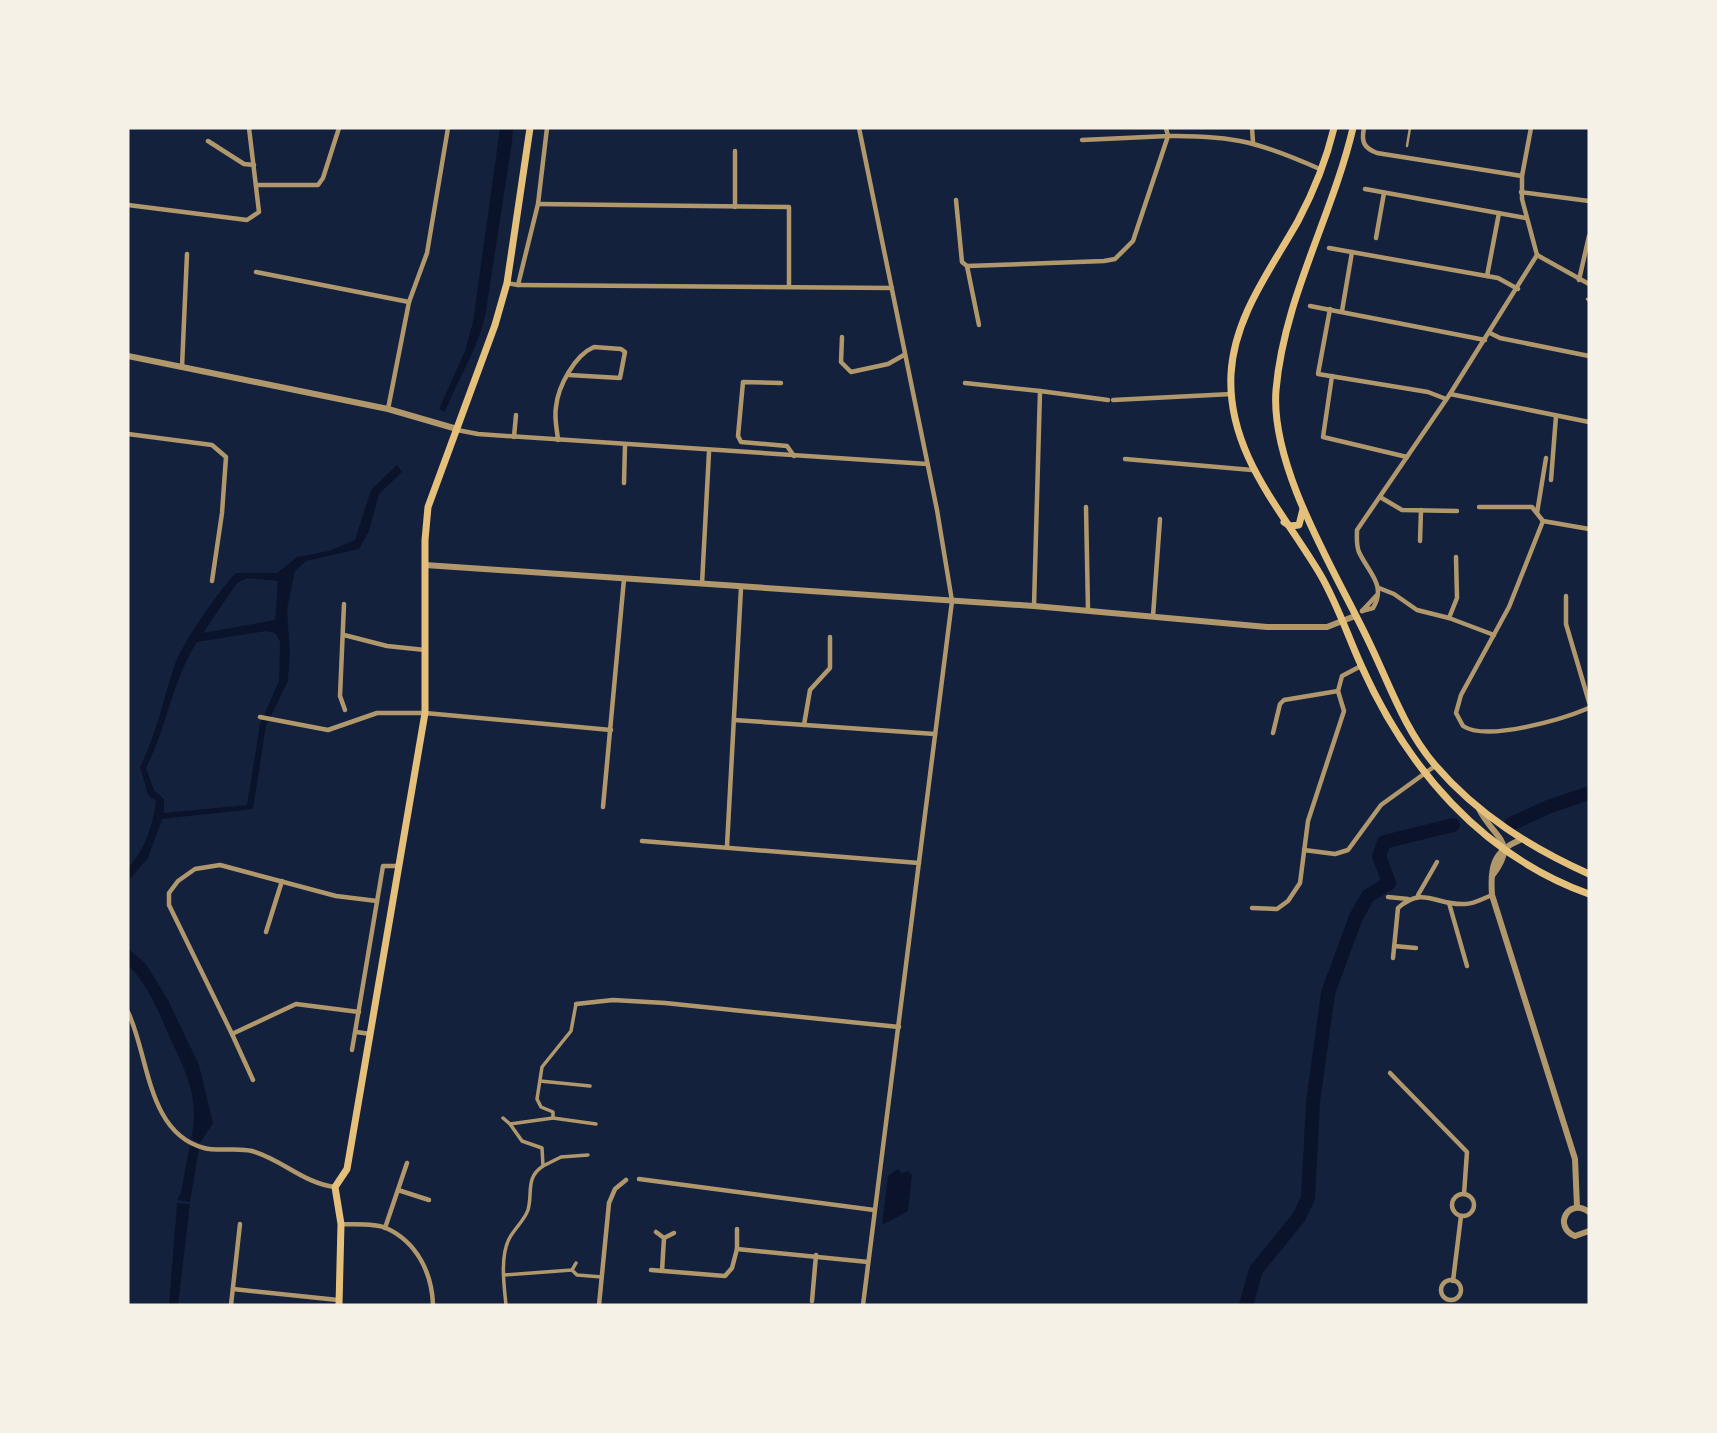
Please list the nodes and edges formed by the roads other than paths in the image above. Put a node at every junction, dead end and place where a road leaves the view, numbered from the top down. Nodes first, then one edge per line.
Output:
1 (249, 128) edge
2 (339, 128) edge
3 (448, 128) edge
4 (530, 128) edge
5 (547, 128) edge
6 (859, 128) edge
7 (1166, 128) edge
8 (1252, 128) edge
9 (1334, 128) edge
10 (1353, 128) edge
11 (1364, 128) edge
12 (1410, 128) edge
13 (1531, 128) edge
14 (1168, 136) junction
15 (1082, 140) dead end
16 (208, 141) dead end
17 (1253, 142) junction
18 (1407, 146) dead end
19 (735, 151) dead end
20 (254, 165) junction
21 (1323, 170) junction
22 (1522, 176) junction
23 (258, 185) junction
24 (1365, 189) dead end
25 (1521, 192) junction
26 (1384, 193) junction
27 (956, 200) dead end
28 (1589, 201) edge
29 (538, 204) junction
30 (128, 205) edge
31 (735, 207) junction
32 (1499, 214) junction
33 (1526, 218) junction
34 (1589, 236) edge
35 (1376, 238) dead end
36 (1329, 248) dead end
37 (1352, 252) junction
38 (187, 254) dead end
39 (1537, 256) junction
40 (967, 266) junction
41 (256, 272) dead end
42 (1487, 276) junction
43 (1579, 280) junction
44 (507, 283) junction
45 (1589, 284) edge
46 (518, 285) junction
47 (789, 286) junction
48 (892, 288) junction
49 (1518, 289) junction
50 (409, 302) junction
51 (1310, 306) dead end
52 (1330, 309) junction
53 (1342, 311) junction
54 (979, 325) dead end
55 (1490, 333) junction
56 (842, 337) dead end
57 (1485, 340) junction
58 (904, 355) junction
59 (128, 356) edge
60 (1589, 356) edge
61 (182, 367) junction
62 (569, 375) junction
63 (1332, 376) junction
64 (781, 383) dead end
65 (965, 383) dead end
66 (1040, 391) junction
67 (1232, 394) junction
68 (1448, 397) junction
69 (388, 409) junction
70 (516, 415) dead end
71 (1556, 416) junction
72 (1589, 422) edge
73 (457, 429) junction
74 (128, 434) edge
75 (514, 437) junction
76 (558, 440) junction
77 (625, 445) junction
78 (709, 452) junction
79 (794, 456) junction
80 (1406, 457) junction
81 (1546, 458) dead end
82 (1125, 459) dead end
83 (927, 464) junction
84 (1252, 470) junction
85 (1551, 480) dead end
86 (624, 483) dead end
87 (1380, 497) junction
88 (1300, 498) junction
89 (1086, 507) dead end
90 (1479, 507) dead end
91 (1421, 510) junction
92 (1457, 510) dead end
93 (1537, 514) junction
94 (1281, 518) junction
95 (1160, 519) dead end
96 (1543, 522) junction
97 (1589, 529) edge
98 (1420, 541) dead end
99 (1456, 558) dead end
100 (425, 565) junction
101 (624, 579) junction
102 (212, 581) dead end
103 (702, 584) junction
104 (741, 588) junction
105 (1379, 588) junction
106 (1566, 596) dead end
107 (952, 601) junction
108 (344, 604) dead end
109 (1034, 606) junction
110 (1088, 610) junction
111 (1359, 613) junction
112 (1153, 616) junction
113 (1449, 618) junction
114 (1343, 622) junction
115 (344, 635) junction
116 (1494, 635) junction
117 (830, 637) dead end
118 (426, 650) junction
119 (1361, 666) junction
120 (1338, 691) junction
121 (1589, 702) edge
122 (1589, 708) edge
123 (345, 710) dead end
124 (425, 713) junction
125 (260, 717) dead end
126 (734, 720) junction
127 (804, 725) junction
128 (611, 730) junction
129 (1273, 733) dead end
130 (935, 734) junction
131 (1436, 765) junction
132 (1425, 775) junction
133 (603, 807) dead end
134 (1479, 809) junction
135 (1520, 840) junction
136 (642, 841) dead end
137 (727, 846) junction
138 (1502, 848) junction
139 (1304, 850) junction
140 (1437, 862) dead end
141 (919, 863) junction
142 (398, 866) junction
143 (1589, 874) edge
144 (282, 881) junction
145 (1589, 894) edge
146 (1419, 895) junction
147 (1492, 895) junction
148 (1388, 897) dead end
149 (1408, 899) junction
150 (377, 901) junction
151 (1449, 902) junction
152 (1252, 908) dead end
153 (265, 932) dead end
154 (1394, 946) junction
155 (1416, 948) dead end
156 (1393, 958) dead end
157 (1467, 966) dead end
158 (576, 1004) joint
159 (359, 1012) junction
160 (128, 1013) edge
161 (899, 1027) junction
162 (356, 1032) junction
163 (232, 1034) junction
164 (371, 1034) junction
165 (352, 1050) dead end
166 (1390, 1073) dead end
167 (253, 1080) dead end
168 (540, 1080) junction
169 (590, 1086) dead end
170 (503, 1118) dead end
171 (553, 1118) junction
172 (510, 1124) junction
173 (596, 1124) dead end
174 (588, 1155) dead end
175 (407, 1163) dead end
176 (543, 1166) junction
177 (639, 1179) dead end
178 (626, 1180) dead end
179 (335, 1187) junction
180 (398, 1190) junction
181 (1464, 1194) junction
182 (429, 1200) dead end
183 (1577, 1207) junction
184 (874, 1210) junction
185 (1589, 1212) edge
186 (1461, 1216) junction
187 (240, 1224) dead end
188 (341, 1224) junction
189 (385, 1228) junction
190 (737, 1229) dead end
191 (656, 1232) dead end
192 (674, 1233) dead end
193 (1589, 1233) edge
194 (664, 1238) junction
195 (737, 1249) junction
196 (816, 1255) junction
197 (868, 1262) junction
198 (576, 1263) dead end
199 (572, 1270) junction
200 (651, 1270) dead end
201 (662, 1270) junction
202 (504, 1275) junction
203 (602, 1277) junction
204 (1453, 1281) junction
205 (233, 1289) junction
206 (812, 1301) dead end
207 (339, 1303) edge
208 (231, 1305) edge
209 (433, 1305) edge
210 (506, 1305) edge
211 (600, 1305) edge
212 (863, 1305) edge

1 - 20 street
2 - 23 street
3 - 50 street
4 - 44 main road
5 - 29 street
6 - 48 street
7 - 14 street
8 - 17 street
9 - 21 main road
10 - 88 main road
11 - 22 street
12 - 18 lane
13 - 22 street
14 - 15 street
14 - 17 street
14 - 40 street
16 - 20 street
17 - 21 street
19 - 31 street
20 - 23 street
21 - 67 main road
22 - 25 street
23 - 30 street
24 - 26 street
25 - 28 street
25 - 33 street
26 - 32 street
26 - 35 street
27 - 40 street
29 - 31 street
29 - 46 street
31 - 47 street
32 - 33 street
32 - 42 street
33 - 39 street
34 - 43 street
36 - 37 street
37 - 42 street
37 - 53 street
38 - 61 street
39 - 43 street
39 - 49 street
40 - 54 street
41 - 50 street
42 - 49 street
43 - 45 street
44 - 46 street
44 - 73 main road
46 - 47 street
47 - 48 street
48 - 58 street
49 - 55 street
50 - 69 street
51 - 52 street
52 - 53 street
52 - 63 street
53 - 57 street
55 - 57 street
55 - 60 street
56 - 58 street
57 - 68 street
58 - 83 street
59 - 61 street
61 - 69 street
62 - 62 street
62 - 76 street
63 - 68 street
63 - 80 street
64 - 79 street
65 - 66 street
66 - 67 street
66 - 109 street
67 - 84 main road
68 - 71 street
68 - 80 street
69 - 73 street
70 - 75 street
71 - 72 street
71 - 85 street
73 - 75 street
73 - 100 main road
74 - 102 street
75 - 76 street
76 - 77 street
77 - 78 street
77 - 86 street
78 - 79 street
78 - 103 street
79 - 83 street
80 - 87 street
81 - 93 street
82 - 84 street
83 - 107 street
84 - 94 main road
87 - 91 street
87 - 105 street
88 - 94 main road
88 - 111 main road
89 - 110 street
90 - 93 street
91 - 92 street
91 - 98 street
93 - 96 street
94 - 114 main road
95 - 112 street
96 - 97 street
96 - 116 street
99 - 113 street
100 - 101 street
100 - 118 main road
101 - 103 street
101 - 128 street
103 - 104 street
104 - 107 street
104 - 126 street
105 - 111 street
105 - 113 street
106 - 121 street
107 - 109 street
107 - 130 street
108 - 115 street
109 - 110 street
110 - 112 street
111 - 114 street
111 - 131 main road
112 - 114 street
113 - 116 street
114 - 119 main road
115 - 118 street
115 - 123 street
116 - 122 street
117 - 127 street
118 - 124 main road
119 - 120 street
119 - 132 main road
120 - 129 street
120 - 139 street
124 - 125 street
124 - 128 street
124 - 142 main road
126 - 127 street
126 - 137 street
127 - 130 street
128 - 133 street
130 - 141 street
131 - 132 street
131 - 134 main road
132 - 138 main road
132 - 139 street
134 - 135 main road
134 - 138 street
135 - 138 street
135 - 143 main road
136 - 137 street
137 - 141 street
138 - 145 main road
138 - 147 street
139 - 152 street
140 - 146 street
141 - 161 street
142 - 150 street
142 - 164 main road
144 - 150 street
144 - 153 street
144 - 163 street
146 - 149 street
146 - 151 street
147 - 151 street
147 - 183 street
148 - 149 street
149 - 154 street
150 - 159 street
151 - 157 street
154 - 155 street
154 - 156 street
158 - 161 street
158 - 168 street
159 - 162 street
159 - 163 street
160 - 179 street
161 - 184 street
162 - 164 street
162 - 165 street
163 - 167 street
164 - 179 main road
166 - 181 street
168 - 169 street
168 - 171 street
170 - 172 street
171 - 172 street
171 - 173 street
172 - 176 street
174 - 176 street
175 - 180 street
176 - 202 street
177 - 184 street
178 - 203 street
179 - 188 main road
180 - 182 street
180 - 189 street
181 - 186 street
181 - 186 street
183 - 185 street
183 - 193 street
184 - 197 street
186 - 204 street
187 - 205 street
188 - 189 street
188 - 207 main road
189 - 209 street
190 - 195 street
191 - 194 street
192 - 194 street
194 - 201 street
195 - 196 street
195 - 201 street
196 - 197 street
196 - 206 street
197 - 212 street
198 - 199 street
199 - 202 street
199 - 203 street
200 - 201 street
202 - 210 street
203 - 211 street
204 - 204 street
205 - 207 street
205 - 208 street

